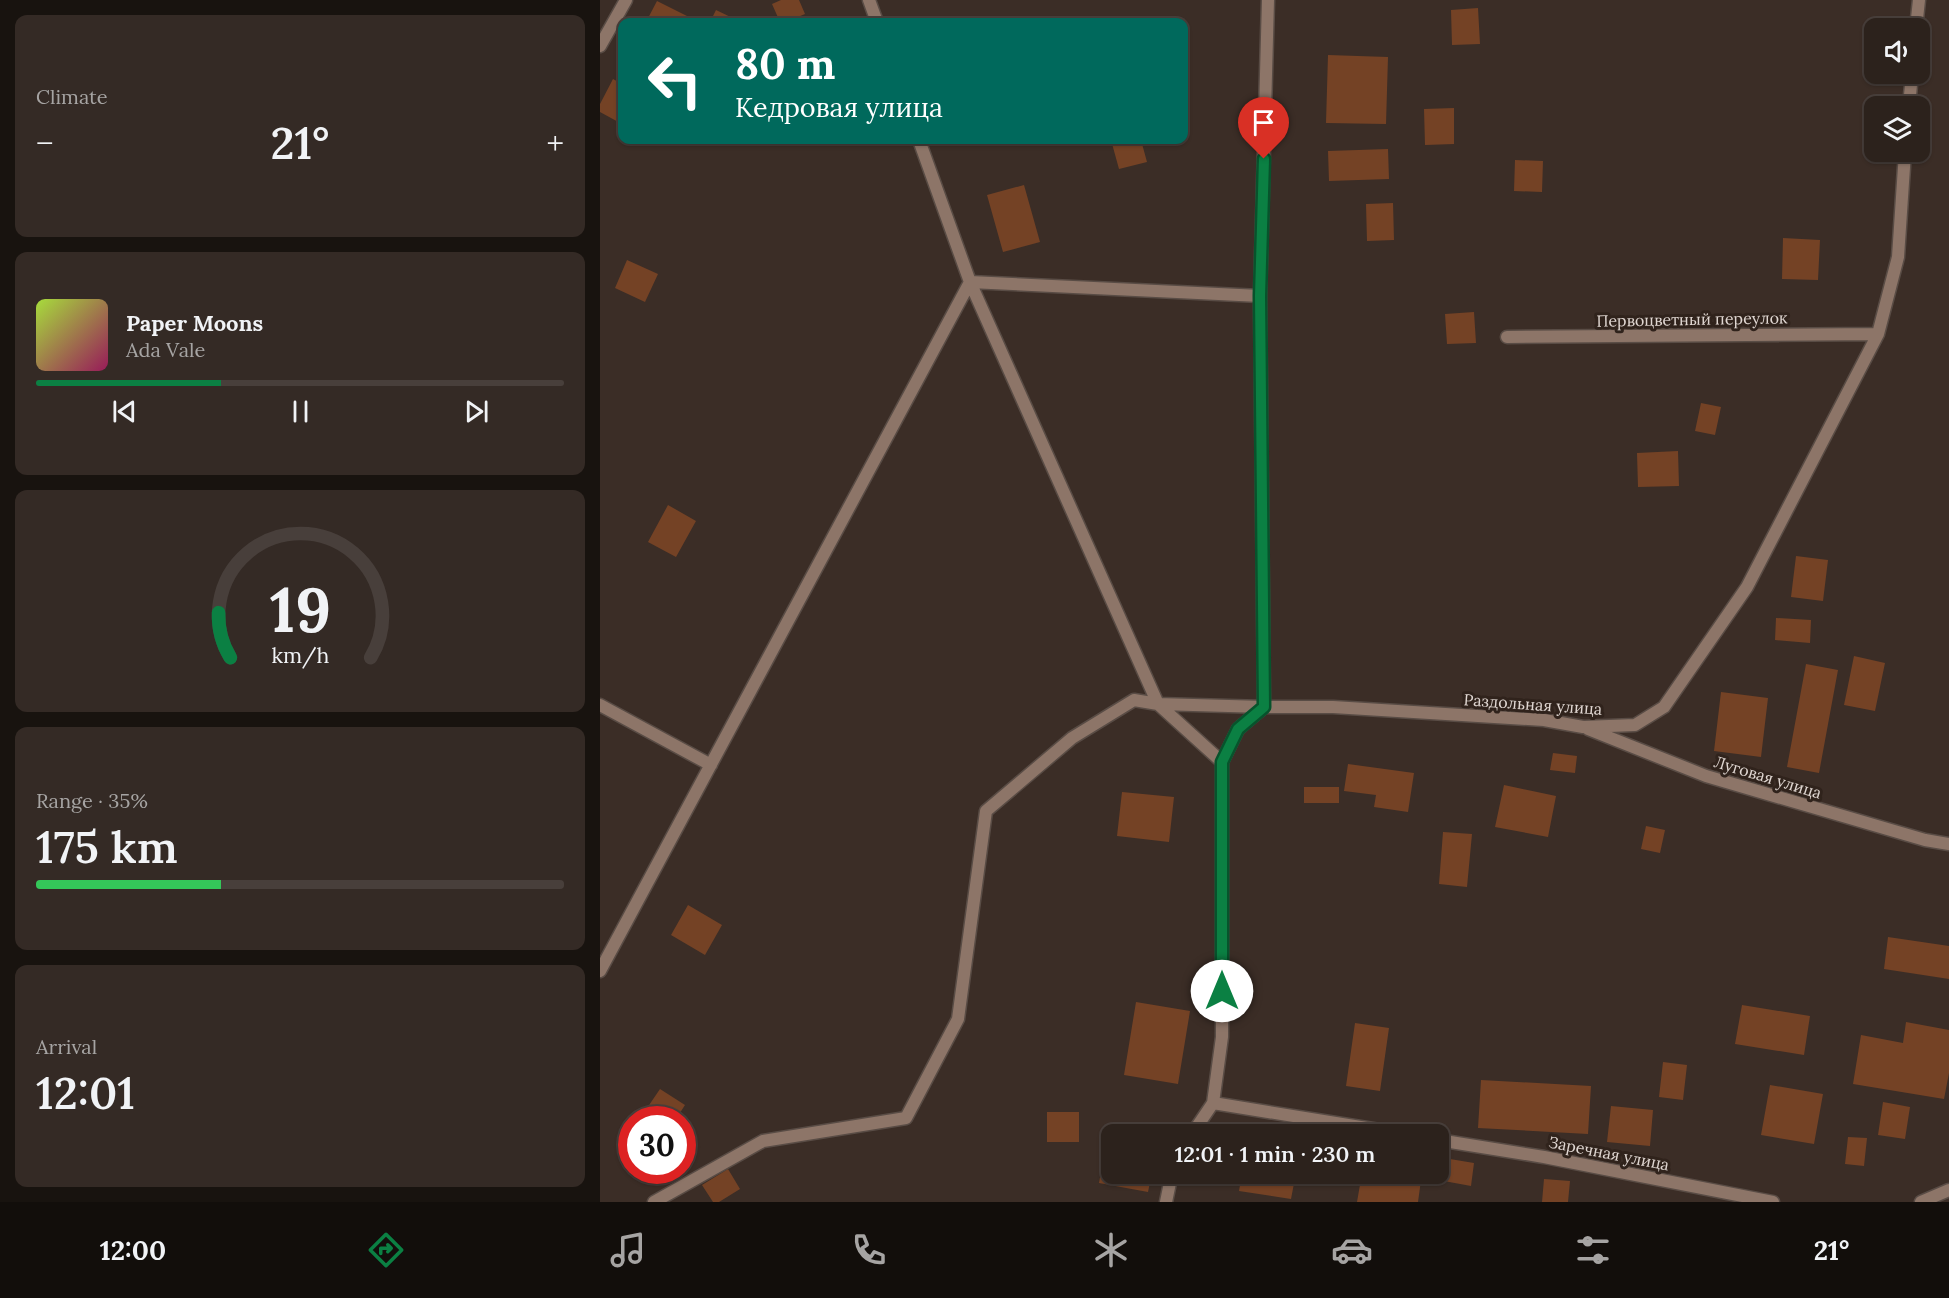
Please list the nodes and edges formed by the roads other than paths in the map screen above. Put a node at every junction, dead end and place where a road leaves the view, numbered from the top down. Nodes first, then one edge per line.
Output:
1 (626, 0) edge
2 (869, 0) edge
3 (1268, 0) edge
4 (1919, 0) edge
5 (876, 18) edge
6 (1917, 18) edge
7 (600, 46) edge
8 (920, 144) edge
9 (1904, 162) edge
10 (970, 282) junction
11 (1260, 296) junction
12 (1878, 334) junction
13 (1507, 337) dead end
14 (1158, 704) junction
15 (600, 705) edge
16 (1264, 707) junction
17 (1583, 727) junction
18 (1222, 762) junction
19 (711, 765) junction
20 (1949, 844) edge
21 (600, 971) edge
22 (1213, 1103) junction
23 (1199, 1124) edge
24 (1342, 1124) edge
25 (1449, 1142) edge
26 (1170, 1184) edge
27 (1949, 1190) edge
28 (654, 1202) edge
29 (1166, 1202) edge
30 (1773, 1202) edge
31 (1921, 1202) edge

1 - 7 street
2 - 5 street
3 - 11 street
4 - 6 street
8 - 10 street
9 - 12 street, Раздольная улица
10 - 11 street
10 - 14 street
10 - 19 street
11 - 16 street
12 - 13 street, Первоцветный переулок
12 - 17 street, Раздольная улица
14 - 16 street, Раздольная улица
14 - 18 street
14 - 28 street, Раздольная улица
15 - 19 street
16 - 17 street, Раздольная улица
16 - 18 street
17 - 20 street, Луговая улица
18 - 22 street
19 - 21 street
22 - 23 street
22 - 24 street
25 - 30 street, Заречная улица
26 - 29 street
27 - 31 street

